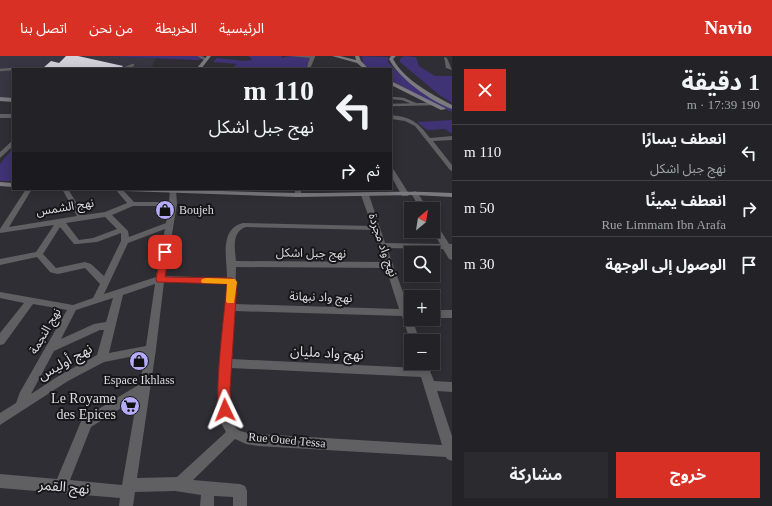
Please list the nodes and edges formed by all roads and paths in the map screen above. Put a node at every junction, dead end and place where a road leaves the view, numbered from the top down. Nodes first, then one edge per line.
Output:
1 (199, 56) edge
2 (291, 56) edge
3 (334, 56) edge
4 (357, 56) edge
5 (394, 56) edge
6 (313, 57) edge
7 (207, 58) edge
8 (445, 58) dead end
9 (359, 62) junction
10 (133, 65) dead end
11 (126, 68) edge
12 (199, 68) edge
13 (308, 68) edge
14 (366, 68) edge
15 (12, 69) edge
16 (452, 69) edge
17 (0, 70) edge
18 (392, 83) edge
19 (392, 98) edge
20 (0, 99) edge
21 (12, 100) edge
22 (432, 104) junction
23 (392, 105) edge
24 (416, 105) junction
25 (452, 107) edge
26 (452, 113) edge
27 (0, 116) edge
28 (12, 116) edge
29 (392, 117) edge
30 (452, 138) edge
31 (429, 140) junction
32 (12, 143) edge
33 (0, 156) edge
34 (452, 169) edge
35 (392, 172) edge
36 (0, 184) edge
37 (12, 185) edge
38 (28, 190) edge
39 (66, 190) edge
40 (119, 190) edge
41 (173, 190) edge
42 (298, 192) edge
43 (368, 193) edge
44 (405, 194) junction
45 (415, 194) junction
46 (452, 195) edge
47 (420, 202) edge
48 (132, 204) junction
49 (174, 204) junction
50 (107, 214) junction
51 (81, 217) junction
52 (60, 221) junction
53 (170, 224) junction
54 (376, 228) junction
55 (2, 230) edge
56 (122, 230) junction
57 (440, 235) edge
58 (125, 241) junction
59 (382, 245) junction
60 (449, 247) edge
61 (39, 254) junction
62 (452, 257) edge
63 (0, 262) edge
64 (232, 264) junction
65 (390, 266) junction
66 (160, 279) junction
67 (232, 282) junction
68 (105, 283) junction
69 (118, 293) junction
70 (0, 295) edge
71 (96, 300) junction
72 (30, 301) junction
73 (404, 303) edge
74 (230, 307) junction
75 (73, 308) junction
76 (404, 313) edge
77 (440, 314) edge
78 (452, 314) edge
79 (111, 325) junction
80 (0, 341) edge
81 (51, 348) junction
82 (151, 348) junction
83 (102, 358) junction
84 (227, 363) junction
85 (404, 367) edge
86 (425, 370) edge
87 (430, 386) junction
88 (145, 387) junction
89 (452, 387) edge
90 (22, 405) junction
91 (0, 420) edge
92 (233, 433) junction
93 (451, 453) edge
94 (0, 481) edge
95 (175, 484) junction
96 (61, 486) junction
97 (128, 488) junction
98 (208, 490) junction
99 (126, 506) edge
100 (207, 506) edge
101 (240, 506) edge

1 - 7 street
2 - 6 street
3 - 9 street
4 - 9 street
5 - 25 street
6 - 13 street
7 - 12 street
8 - 16 street
9 - 14 street
10 - 11 lane
15 - 17 lane
18 - 22 street
19 - 24 lane
20 - 21 street
22 - 24 lane
22 - 26 street
23 - 24 lane
27 - 28 street
29 - 31 street
30 - 31 street
31 - 34 street
32 - 33 street
35 - 44 street
36 - 37 street
38 - 55 street
39 - 51 street
40 - 48 street
41 - 42 street
41 - 49 street
42 - 43 street
43 - 44 street
43 - 54 street, نهج واد مجردة
44 - 45 street
45 - 46 street
45 - 47 street
48 - 49 street
48 - 50 street
49 - 53 street
50 - 51 street, نهج الشمس
50 - 56 street, نهج الشمس
51 - 52 street, نهج الشمس
52 - 55 street, نهج الشمس
52 - 56 street
52 - 61 street
53 - 58 street
53 - 66 street
54 - 59 street, نهج واد مجردة
54 - 64 street, Rue Oued Tessa
56 - 58 street, نهج الشمس
57 - 60 street
58 - 68 street
59 - 60 street
59 - 65 street, نهج واد مجردة
60 - 62 street
61 - 63 street
61 - 68 street
64 - 65 street, نهج جبل اشكل
64 - 67 street, Rue Oued Tessa
65 - 73 street, نهج واد مجردة
66 - 67 street
66 - 69 street, نهج النجمة
66 - 82 street
67 - 74 street, Rue Oued Tessa
68 - 71 street
69 - 71 street, نهج النجمة
69 - 79 street
70 - 72 street
71 - 75 street, نهج النجمة
72 - 75 street
72 - 80 street
74 - 76 street, نهج واد نبهانة
74 - 84 street, Rue Oued Tessa
75 - 81 street, نهج النجمة
77 - 78 street
79 - 81 street
79 - 83 street
81 - 90 street, نهج النجمة
82 - 83 street, نهج أوليس
82 - 88 street
83 - 90 street, نهج أوليس
84 - 85 street, نهج واد مليان
84 - 92 street, Rue Oued Tessa
86 - 87 street
87 - 89 street
87 - 93 street
88 - 96 street
88 - 97 street
90 - 91 street, نهج أوليس
92 - 93 street, Rue Oued Tessa
92 - 95 street
94 - 96 street, نهج القمر
95 - 97 street, نهج القمر
95 - 98 street, نهج القمر
96 - 97 street, نهج القمر
97 - 99 street
98 - 100 street
98 - 101 street, نهج القمر

